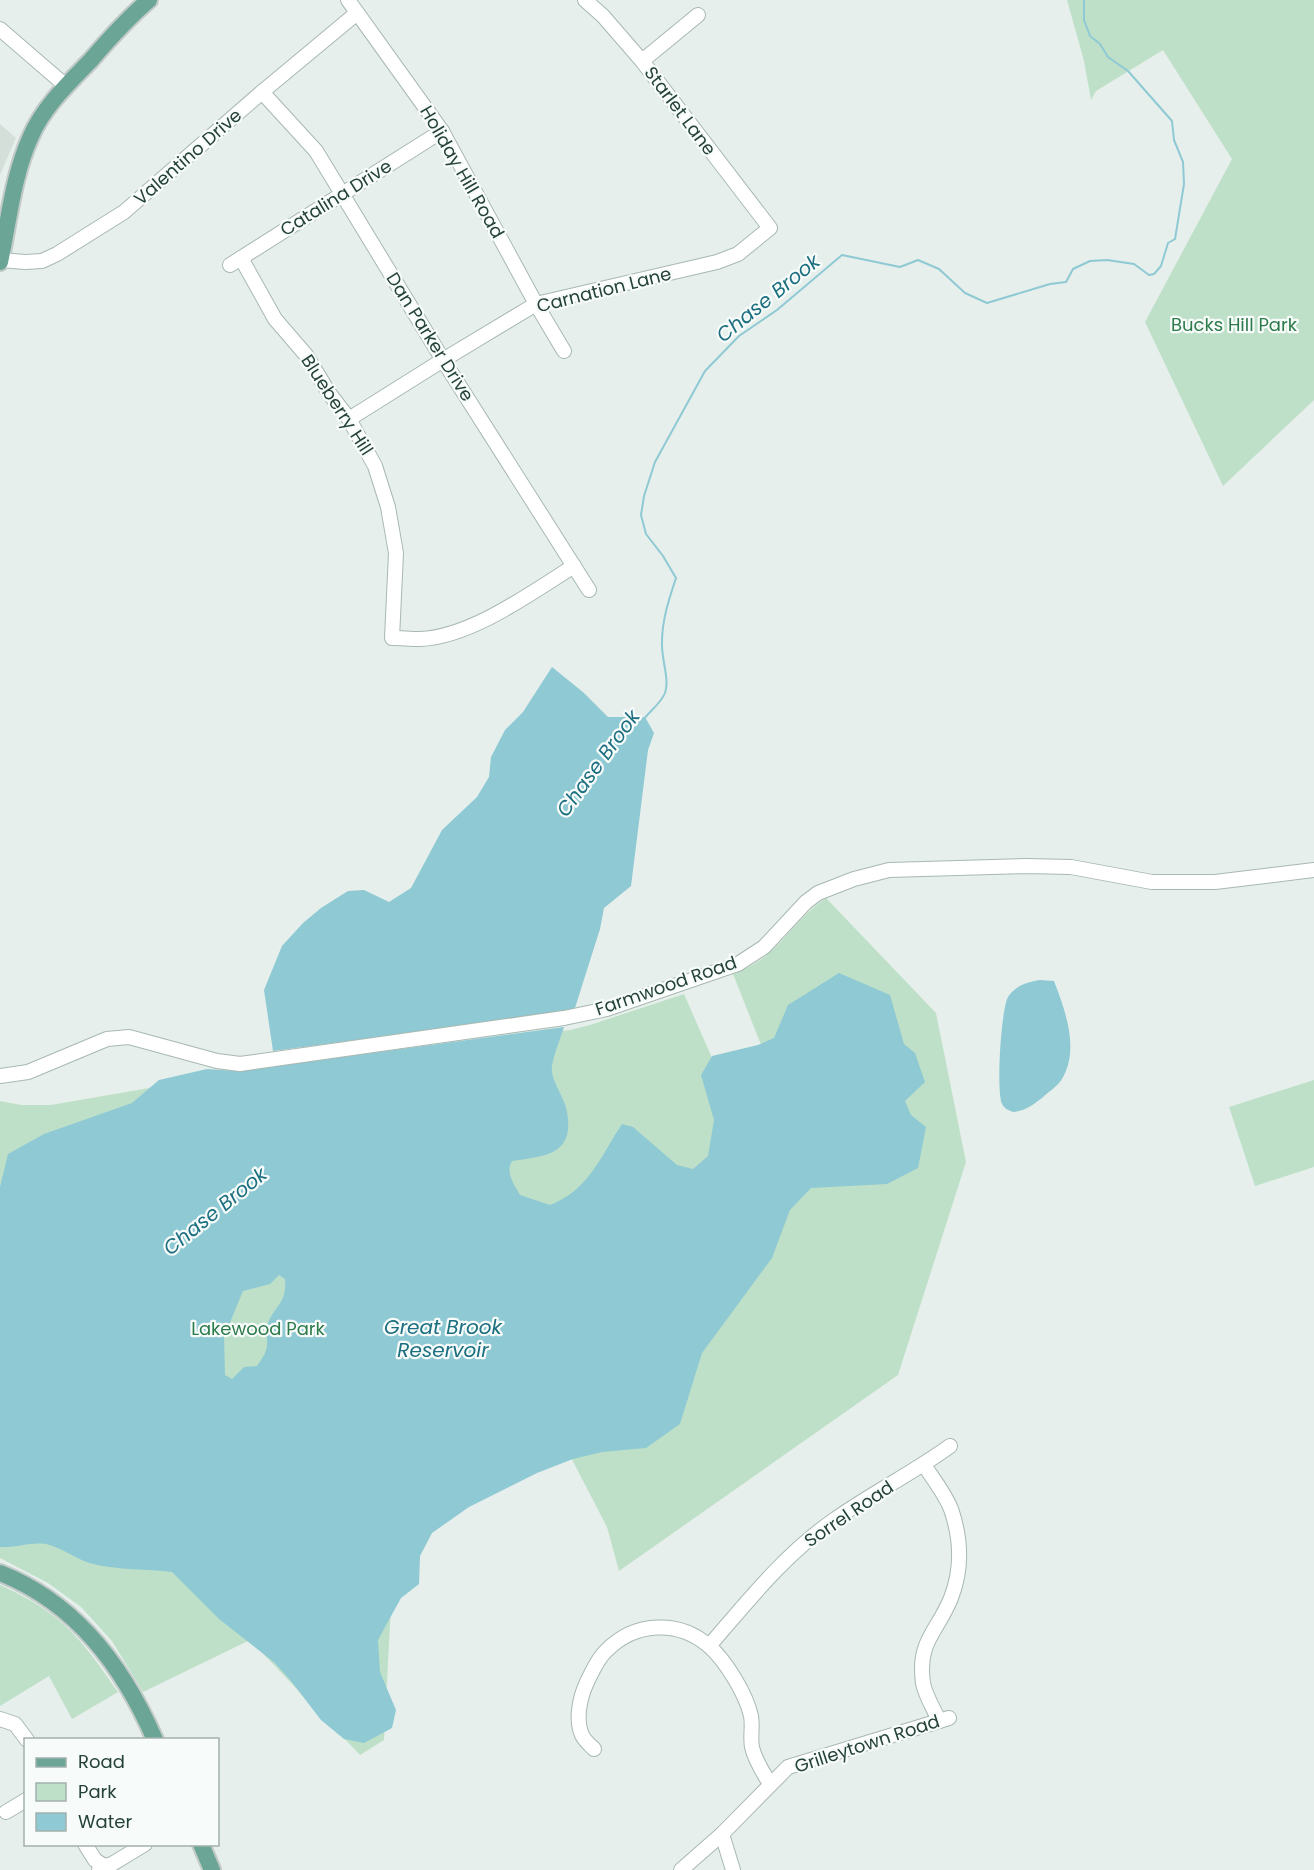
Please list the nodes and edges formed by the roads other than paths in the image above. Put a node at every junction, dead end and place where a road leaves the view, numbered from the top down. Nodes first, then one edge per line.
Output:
1 (149, 0) edge
2 (348, 0) edge
3 (585, 0) edge
4 (357, 13) junction
5 (698, 15) dead end
6 (0, 29) edge
7 (642, 61) junction
8 (66, 86) junction
9 (262, 92) junction
10 (442, 131) junction
11 (342, 194) junction
12 (770, 228) joint
13 (0, 261) edge
14 (236, 262) joint
15 (536, 304) junction
16 (564, 351) dead end
17 (443, 360) junction
18 (349, 419) junction
19 (574, 566) junction
20 (589, 590) dead end
21 (1314, 870) edge
22 (0, 1076) edge
23 (950, 1446) dead end
24 (924, 1465) junction
25 (0, 1573) edge
26 (709, 1646) junction
27 (0, 1719) edge
28 (26, 1738) edge
29 (154, 1738) edge
30 (594, 1749) dead end
31 (770, 1784) junction
32 (24, 1801) edge
33 (6, 1812) dead end
34 (722, 1834) junction
35 (86, 1846) edge
36 (143, 1846) edge
37 (201, 1846) edge
38 (101, 1868) edge
39 (212, 1870) edge
40 (681, 1870) edge
41 (733, 1870) edge

1 - 8 main road
2 - 4 street, Holiday Hill Road
3 - 7 street, Starlet Lane
4 - 9 street, Valentino Drive
4 - 10 street, Holiday Hill Road
5 - 7 street
6 - 8 street
7 - 12 street, Starlet Lane
8 - 13 main road
9 - 11 street, Dan Parker Drive
9 - 13 street, Valentino Drive
10 - 11 street, Catalina Drive
10 - 15 street, Holiday Hill Road
11 - 14 street, Catalina Drive
11 - 17 street, Dan Parker Drive
12 - 15 street, Carnation Lane
14 - 18 street, Blueberry Hill
15 - 16 street, Holiday Hill Road
15 - 17 street, Carnation Lane
17 - 18 street, Carnation Lane
17 - 19 street, Dan Parker Drive
18 - 19 street, Blueberry Hill
19 - 20 street, Dan Parker Drive
21 - 22 street, Farmwood Road
23 - 24 street, Sorrel Road
24 - 26 street, Sorrel Road
24 - 31 street, Grilleytown Road
25 - 29 main road
26 - 30 street
26 - 31 street
27 - 28 street
31 - 34 street, Grilleytown Road
32 - 33 street
34 - 40 street, Grilleytown Road
34 - 41 street
35 - 38 street
36 - 38 street
37 - 39 main road

